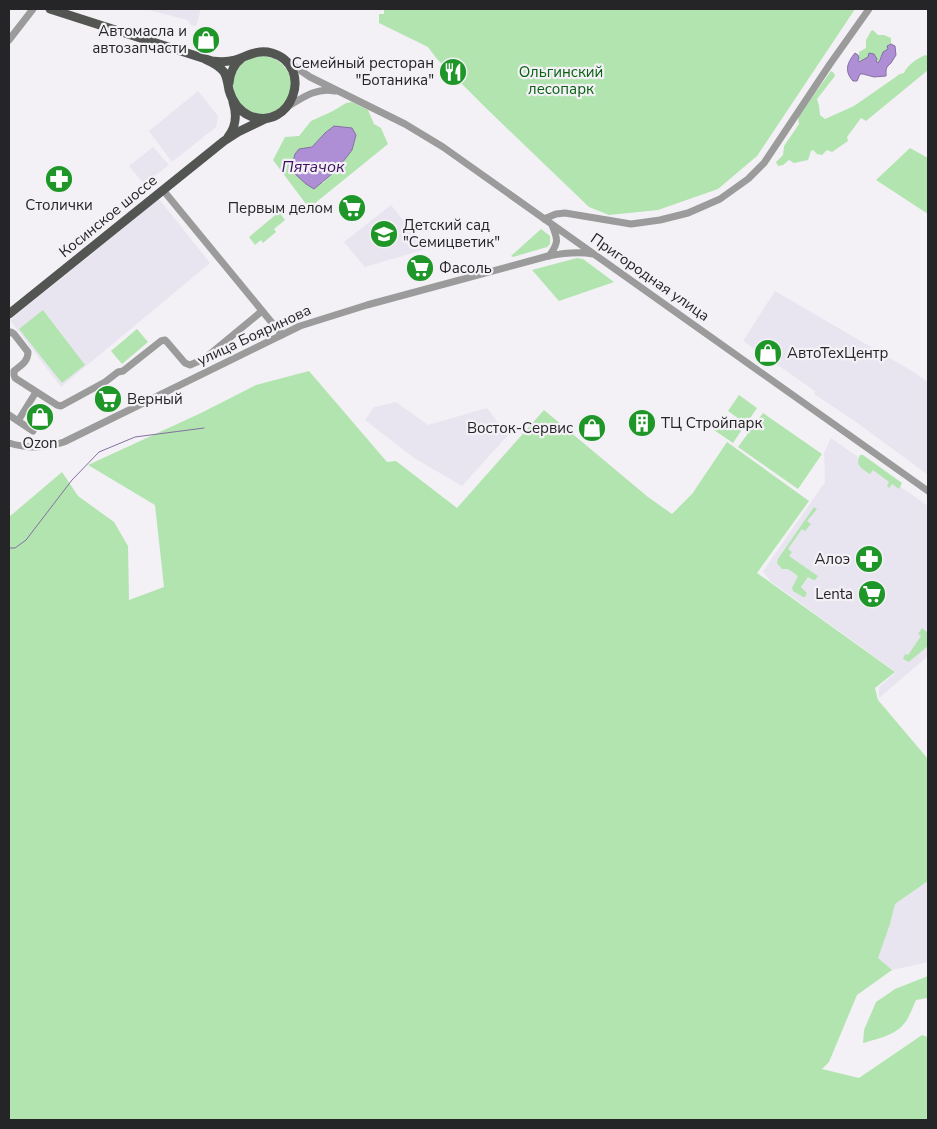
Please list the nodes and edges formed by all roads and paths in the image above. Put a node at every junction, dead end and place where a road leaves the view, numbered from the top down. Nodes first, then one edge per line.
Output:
1 (33, 9) edge
2 (50, 9) edge
3 (869, 9) edge
4 (9, 40) edge
5 (245, 56) junction
6 (282, 58) junction
7 (205, 59) junction
8 (230, 93) junction
9 (349, 96) junction
10 (285, 109) junction
11 (267, 118) junction
12 (224, 141) junction
13 (163, 190) junction
14 (544, 219) junction
15 (551, 224) junction
16 (570, 238) junction
17 (561, 253) junction
18 (596, 255) junction
19 (548, 256) junction
20 (262, 312) junction
21 (9, 314) edge
22 (9, 333) edge
23 (282, 335) junction
24 (36, 392) junction
25 (9, 415) edge
26 (18, 421) junction
27 (33, 431) dead end
28 (9, 443) edge
29 (928, 491) edge

1 - 4 street
2 - 7 main road
3 - 14 street
5 - 6 main road
5 - 7 main road
5 - 8 main road
6 - 9 street
6 - 10 main road
7 - 8 main road
8 - 11 main road
8 - 12 main road, Косинское шоссе
9 - 10 street
9 - 14 street, Пригородная улица
10 - 11 main road
11 - 12 main road, Косинское шоссе
12 - 13 main road, Косинское шоссе
13 - 20 street
13 - 21 main road, Косинское шоссе
14 - 15 street, Пригородная улица
15 - 16 street, Пригородная улица
15 - 19 street
16 - 17 street
16 - 18 street, Пригородная улица
17 - 18 street, улица Бояринова
17 - 19 street, улица Бояринова
18 - 29 street, Пригородная улица
19 - 23 street, улица Бояринова
20 - 23 street
20 - 24 street
22 - 24 street
23 - 28 street, улица Бояринова
24 - 26 street
25 - 26 street
26 - 27 street

